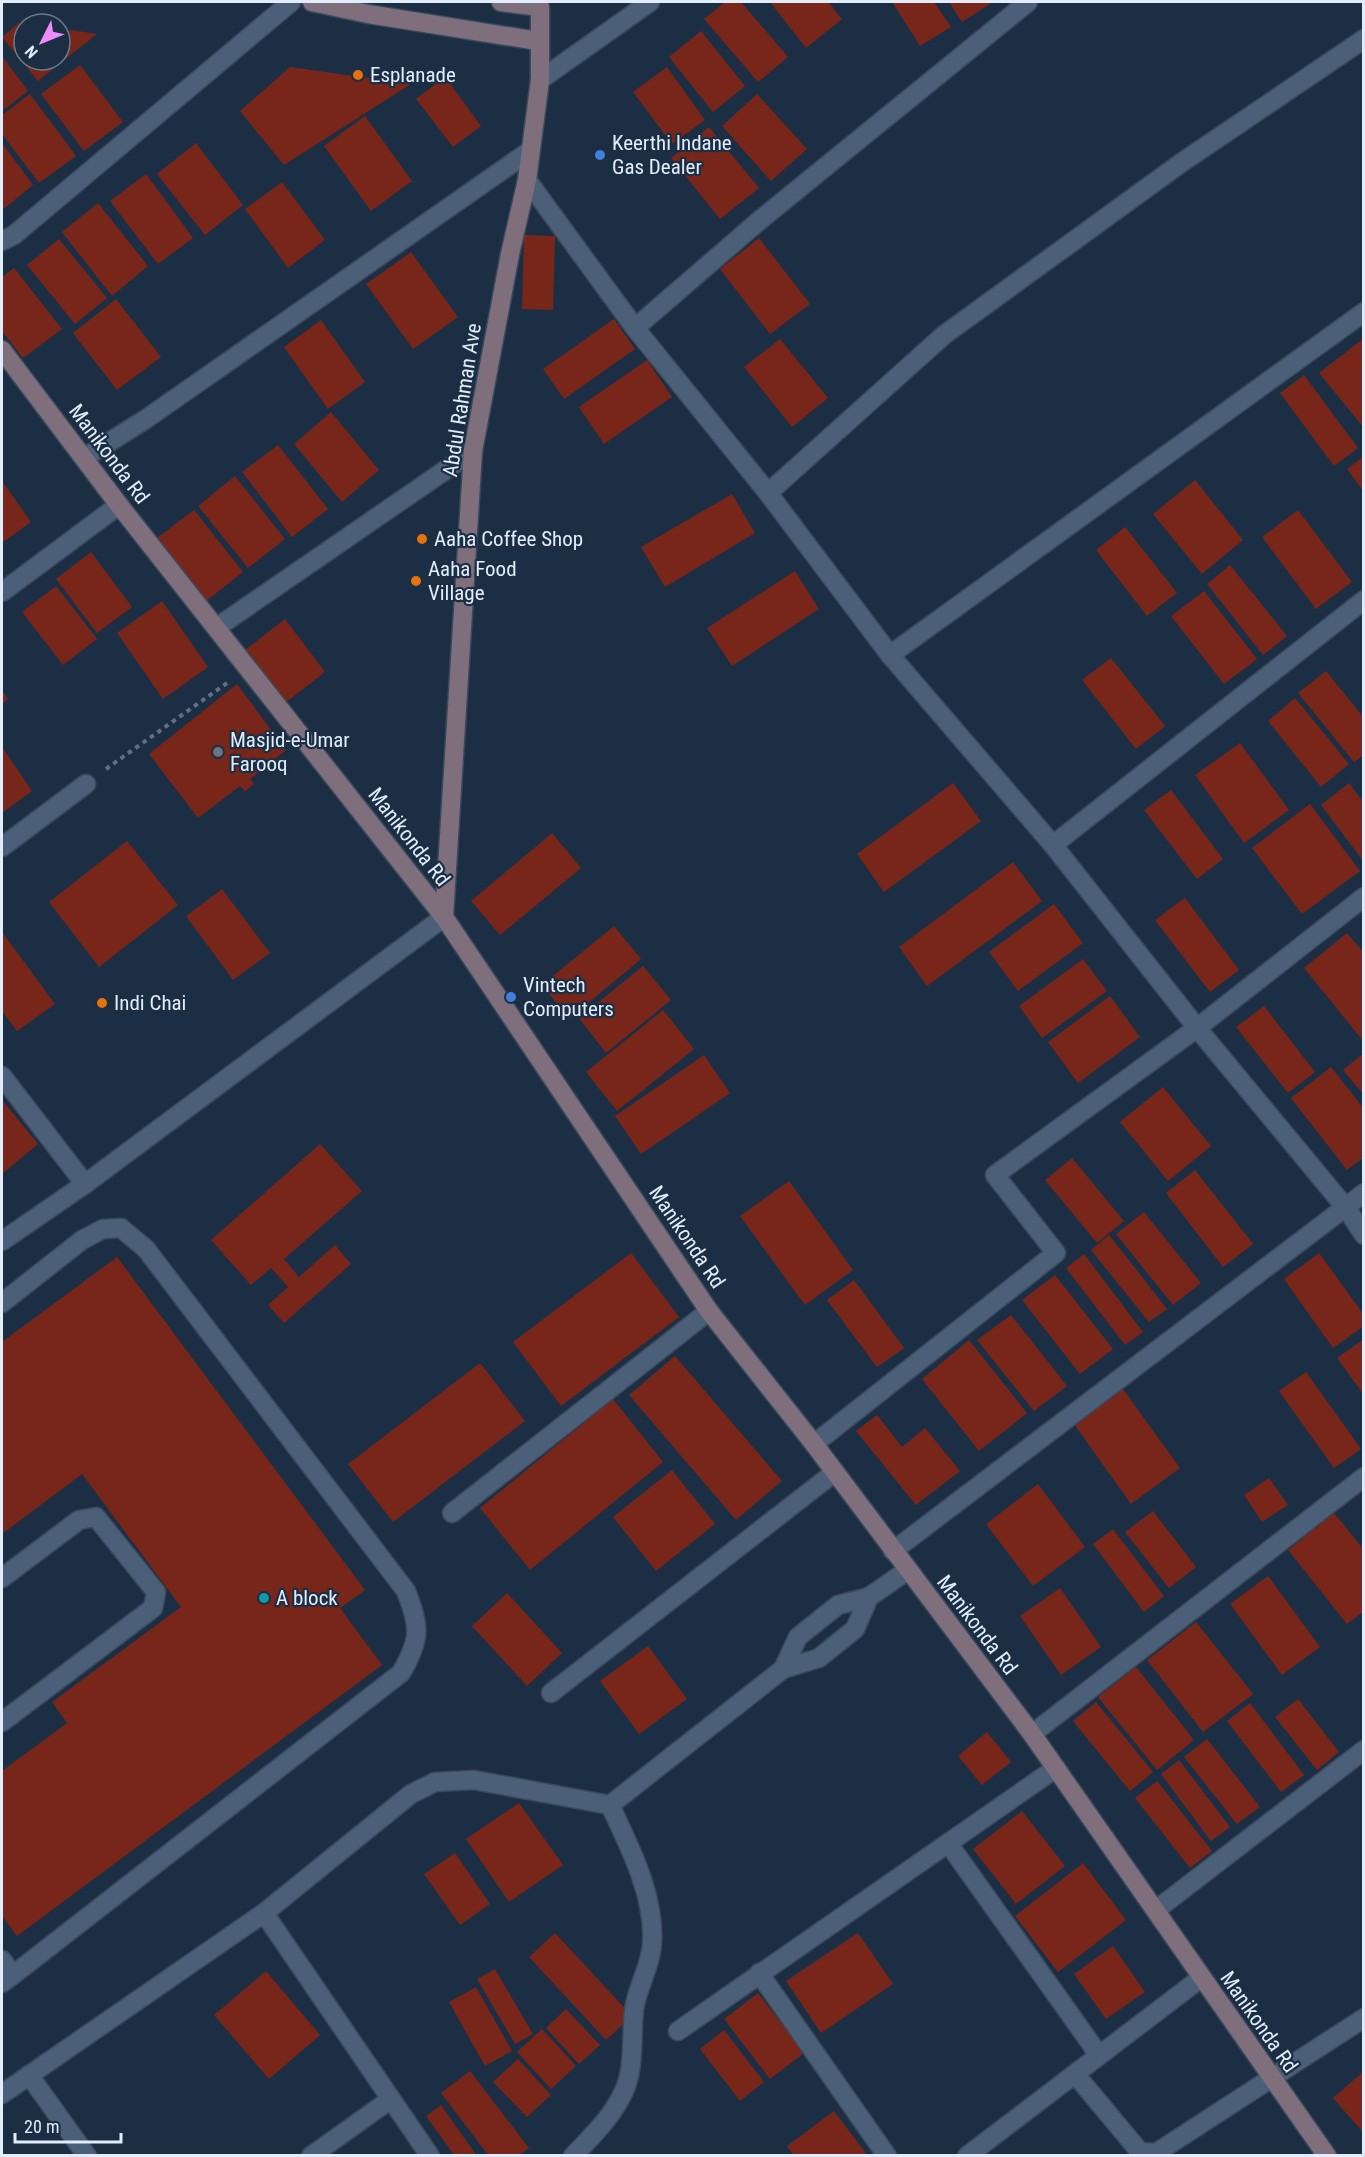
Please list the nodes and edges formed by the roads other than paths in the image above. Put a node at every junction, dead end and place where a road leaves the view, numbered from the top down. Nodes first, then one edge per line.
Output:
1 (291, 2) edge
2 (312, 2) edge
3 (501, 2) edge
4 (650, 2) edge
5 (1028, 2) edge
6 (540, 4) edge
7 (363, 8) edge
8 (1364, 39) edge
9 (538, 41) junction
10 (540, 80) junction
11 (531, 150) junction
12 (527, 180) junction
13 (2, 241) edge
14 (1364, 312) edge
15 (635, 328) junction
16 (2, 350) edge
17 (473, 451) junction
18 (84, 458) junction
19 (768, 493) junction
20 (119, 505) junction
21 (2, 592) edge
22 (1364, 600) edge
23 (216, 627) junction
24 (890, 655) junction
25 (86, 784) road end
26 (1053, 846) junction
27 (2, 847) edge
28 (1364, 897) edge
29 (444, 918) junction
30 (1197, 1028) junction
31 (2, 1076) edge
32 (85, 1184) junction
33 (1364, 1193) edge
34 (1346, 1208) junction
35 (1364, 1234) edge
36 (2, 1241) edge
37 (2, 1303) edge
38 (709, 1311) junction
39 (814, 1444) junction
40 (836, 1472) junction
41 (1364, 1477) edge
42 (452, 1513) dead end
43 (893, 1551) junction
44 (908, 1570) junction
45 (2, 1578) edge
46 (869, 1598) junction
47 (783, 1669) junction
48 (551, 1693) dead end
49 (2, 1722) edge
50 (1032, 1734) junction
51 (1364, 1750) edge
52 (1056, 1768) junction
53 (610, 1805) junction
54 (948, 1843) junction
55 (1155, 1910) junction
56 (264, 1912) junction
57 (2, 1960) edge
58 (759, 1973) junction
59 (1201, 1978) junction
60 (7, 1979) edge
61 (1364, 2018) edge
62 (678, 2031) dead end
63 (1099, 2055) junction
64 (1075, 2074) junction
65 (29, 2075) junction
66 (1272, 2079) junction
67 (2, 2094) edge
68 (391, 2098) junction
69 (87, 2156) edge
70 (310, 2156) edge
71 (430, 2156) edge
72 (573, 2156) edge
73 (887, 2156) edge
74 (967, 2156) edge
75 (1327, 2156) edge

1 - 13 street
2 - 7 street
3 - 6 street
4 - 10 street
5 - 15 street
6 - 9 street, Abdul Rahman Ave
7 - 9 street
8 - 19 street
9 - 10 street, Abdul Rahman Ave
10 - 11 street, Abdul Rahman Ave
11 - 12 street, Abdul Rahman Ave
11 - 18 street
12 - 15 street
12 - 17 street, Abdul Rahman Ave
14 - 24 street
15 - 19 street
16 - 18 street, Manikonda Rd
17 - 23 street
17 - 29 street, Abdul Rahman Ave
18 - 20 street, Manikonda Rd
19 - 24 street
20 - 21 street
20 - 23 street, Manikonda Rd
22 - 26 street
23 - 29 street, Manikonda Rd
24 - 26 street
25 - 27 street
26 - 30 street
28 - 30 street
29 - 32 street
29 - 38 street, Manikonda Rd
30 - 34 street
30 - 39 street
31 - 32 street
32 - 36 street
33 - 34 street
34 - 35 street
34 - 43 street
37 - 60 street
38 - 39 street, Manikonda Rd
38 - 42 street
39 - 40 street, Manikonda Rd
40 - 43 street, Manikonda Rd
40 - 48 street
41 - 50 street
43 - 44 street, Manikonda Rd
44 - 46 street
44 - 50 street, Manikonda Rd
45 - 49 street
46 - 47 street
46 - 47 street
47 - 53 street
50 - 52 street, Manikonda Rd
51 - 55 street
52 - 54 street
52 - 55 street, Manikonda Rd
53 - 56 street
53 - 72 street
54 - 58 street
54 - 63 street
55 - 59 street, Manikonda Rd
56 - 65 street
56 - 68 street
57 - 60 street
58 - 62 street
58 - 73 street
59 - 63 street
59 - 66 street, Manikonda Rd
61 - 66 street
63 - 64 street
64 - 66 street
64 - 74 street
65 - 67 street
65 - 69 street
66 - 75 street, Manikonda Rd
68 - 70 street
68 - 71 street

